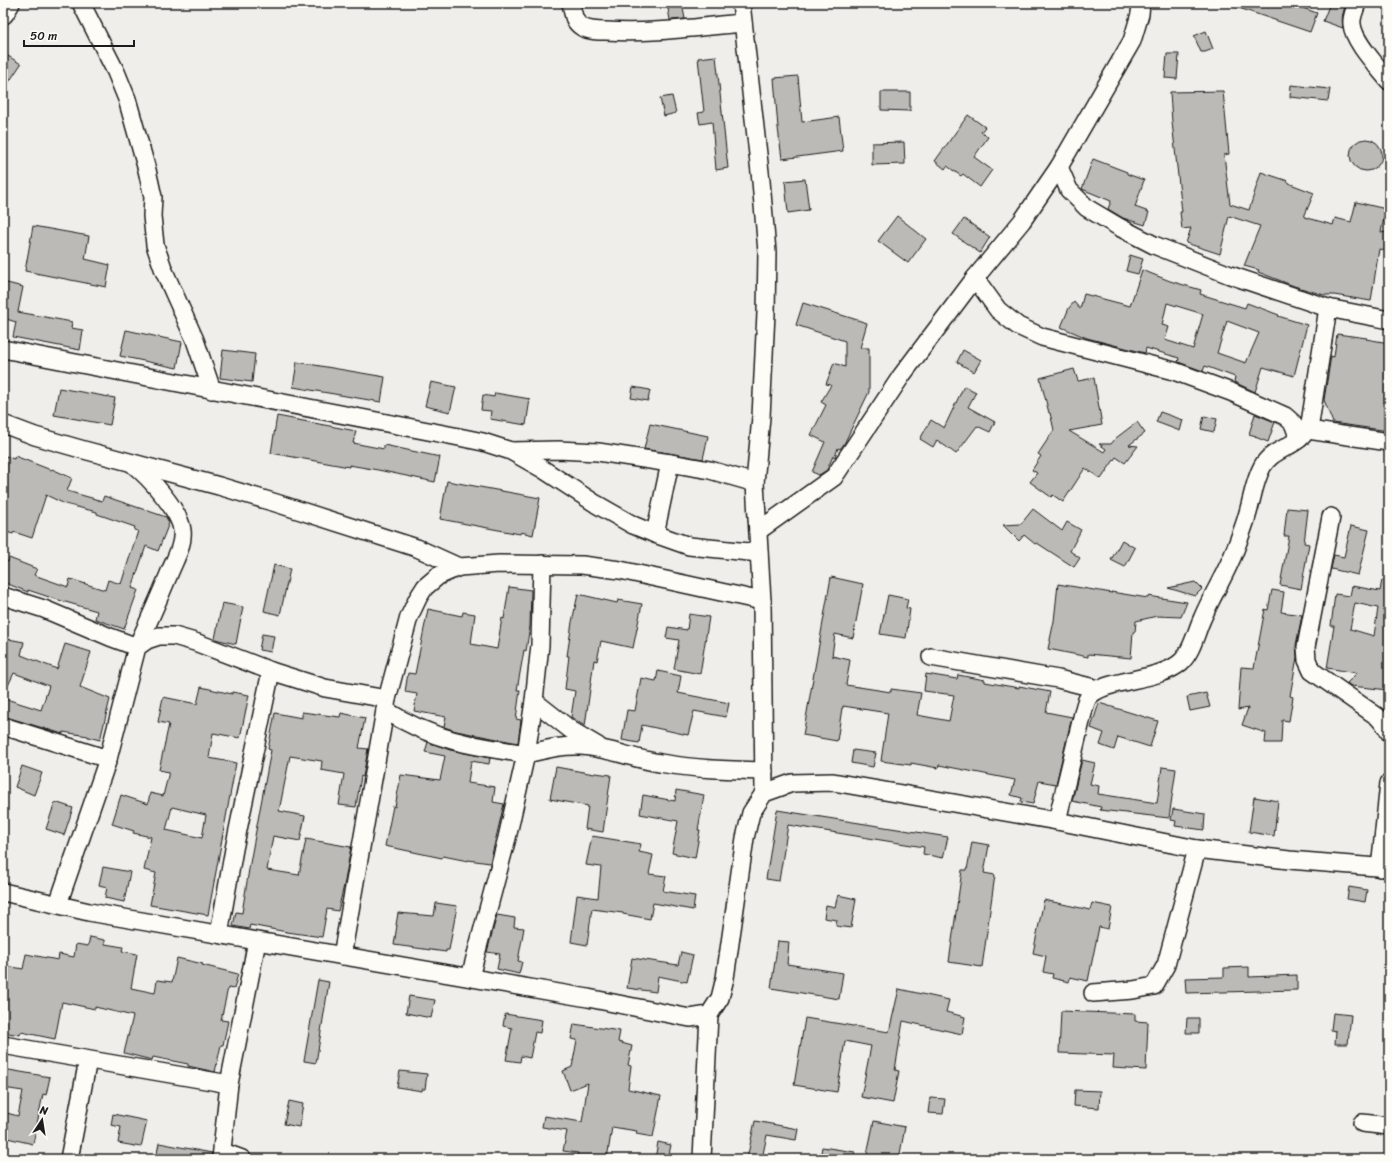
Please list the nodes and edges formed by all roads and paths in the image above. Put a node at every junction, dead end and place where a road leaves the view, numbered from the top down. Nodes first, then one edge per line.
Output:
1 (9, 3) edge
2 (81, 3) edge
3 (571, 3) edge
4 (741, 3) edge
5 (1141, 3) edge
6 (1357, 3) edge
7 (3, 13) edge
8 (743, 23) junction
9 (1389, 81) edge
10 (1059, 167) junction
11 (975, 278) junction
12 (1328, 308) junction
13 (1389, 320) edge
14 (3, 349) edge
15 (212, 390) junction
16 (3, 424) edge
17 (1303, 435) junction
18 (1389, 442) edge
19 (511, 451) junction
20 (133, 463) junction
21 (670, 463) junction
22 (755, 483) junction
23 (1331, 517) dead end
24 (758, 531) junction
25 (655, 534) junction
26 (759, 553) junction
27 (542, 564) junction
28 (459, 567) junction
29 (3, 596) edge
30 (762, 601) junction
31 (137, 647) junction
32 (931, 657) dead end
33 (271, 671) junction
34 (1098, 689) junction
35 (534, 702) junction
36 (386, 705) junction
37 (3, 726) edge
38 (1389, 732) edge
39 (603, 749) junction
40 (526, 754) junction
41 (108, 759) junction
42 (764, 771) junction
43 (1389, 783) edge
44 (764, 793) junction
45 (1057, 821) junction
46 (1197, 848) junction
47 (1385, 868) edge
48 (3, 892) edge
49 (58, 904) junction
50 (219, 934) junction
51 (257, 941) junction
52 (342, 956) junction
53 (470, 978) junction
54 (1093, 993) dead end
55 (709, 1015) junction
56 (3, 1045) edge
57 (88, 1060) junction
58 (229, 1084) junction
59 (1362, 1123) dead end
60 (1389, 1126) edge
61 (222, 1155) edge
62 (69, 1159) edge
63 (242, 1159) edge
64 (702, 1159) edge

1 - 7 main road
2 - 15 street
3 - 8 street
4 - 8 street
5 - 10 street
6 - 9 street
8 - 22 street
10 - 11 street
10 - 12 street
11 - 17 street
11 - 24 street
12 - 13 street
12 - 17 street
14 - 15 street
15 - 19 street
16 - 20 street
17 - 18 street
17 - 34 street
19 - 21 street
19 - 25 street
20 - 28 street
20 - 31 street
21 - 22 street
21 - 25 street
22 - 24 street
23 - 38 street
24 - 26 street
25 - 26 street
26 - 30 street
27 - 28 street
27 - 30 street
27 - 35 street
28 - 36 street
29 - 31 street
30 - 42 street
31 - 33 street
31 - 41 street
32 - 34 street
33 - 36 street
33 - 50 street
34 - 45 street
35 - 39 street
35 - 40 street
36 - 40 street
36 - 52 street
37 - 41 street
39 - 40 street
39 - 42 street
40 - 53 street
41 - 49 street
42 - 44 street
43 - 47 street
44 - 45 street
44 - 55 street
45 - 46 street
46 - 47 street
46 - 54 street
48 - 49 street
49 - 50 street
50 - 51 street
51 - 52 street
51 - 58 street
52 - 53 street
53 - 55 street
55 - 64 street
56 - 57 street
57 - 58 street
57 - 62 street
58 - 61 street
59 - 60 street
61 - 63 street

